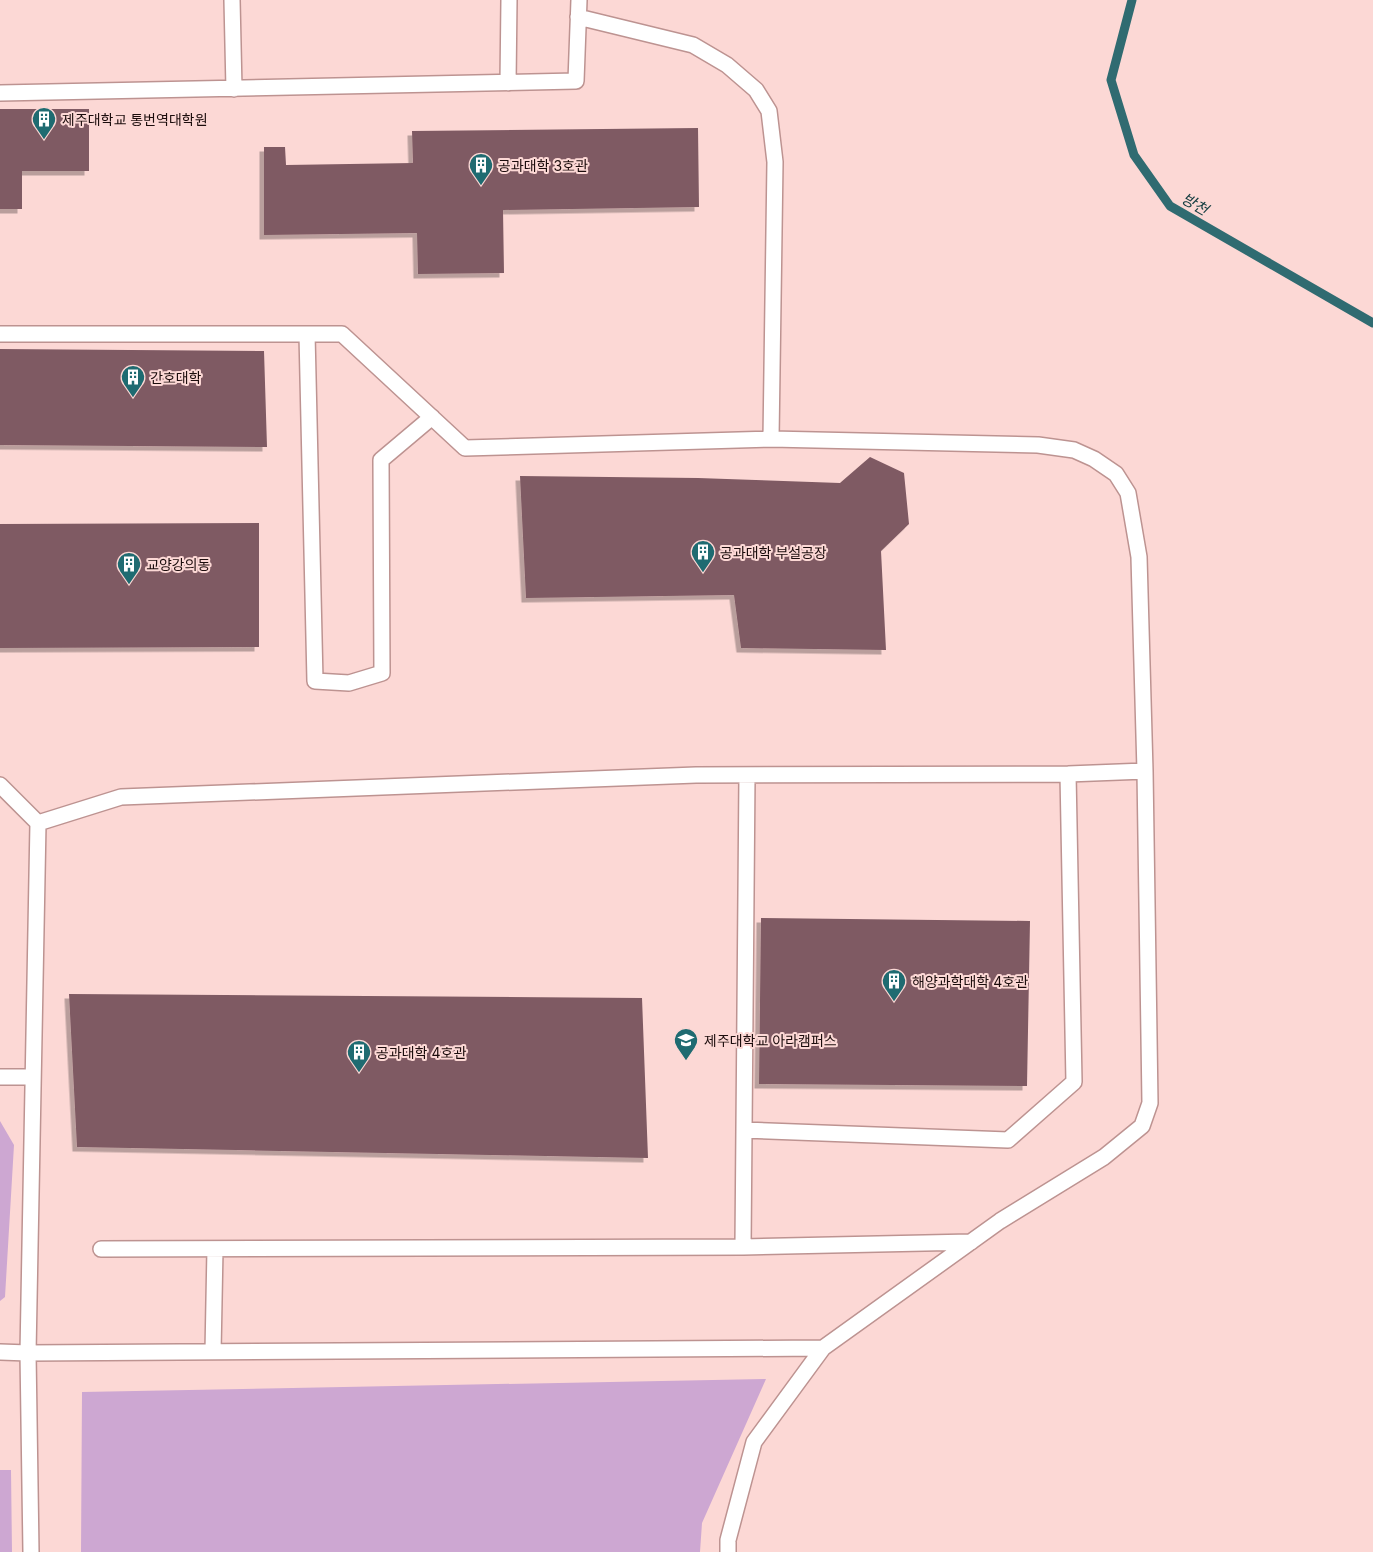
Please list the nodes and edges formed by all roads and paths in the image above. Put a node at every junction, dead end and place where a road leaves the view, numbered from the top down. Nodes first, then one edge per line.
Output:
1 (232, 0) edge
2 (508, 0) edge
3 (578, 0) edge
4 (578, 17) junction
5 (508, 83) junction
6 (234, 90) junction
7 (0, 93) edge
8 (0, 334) edge
9 (307, 334) junction
10 (432, 417) junction
11 (771, 439) junction
12 (1145, 772) junction
13 (747, 774) junction
14 (1068, 774) junction
15 (0, 785) edge
16 (38, 823) junction
17 (33, 1076) junction
18 (0, 1077) edge
19 (744, 1130) junction
20 (971, 1242) junction
21 (743, 1247) junction
22 (101, 1249) dead end
23 (215, 1249) junction
24 (823, 1348) junction
25 (0, 1352) edge
26 (213, 1352) junction
27 (28, 1353) junction
28 (31, 1552) edge
29 (728, 1552) edge

1 - 6 lane
2 - 5 lane
3 - 4 lane
4 - 5 lane
4 - 11 lane
5 - 6 lane
6 - 7 lane
8 - 9 lane
9 - 10 lane
9 - 10 lane
10 - 11 lane
11 - 12 lane
12 - 14 lane
12 - 20 lane
13 - 14 lane
13 - 16 lane
13 - 19 lane
14 - 19 lane
15 - 16 lane
16 - 17 lane
17 - 18 lane
17 - 27 lane
19 - 21 lane
20 - 21 lane
20 - 24 lane
21 - 23 lane
22 - 23 lane
23 - 26 lane
24 - 26 lane
24 - 29 lane
25 - 27 lane
26 - 27 lane
27 - 28 lane

